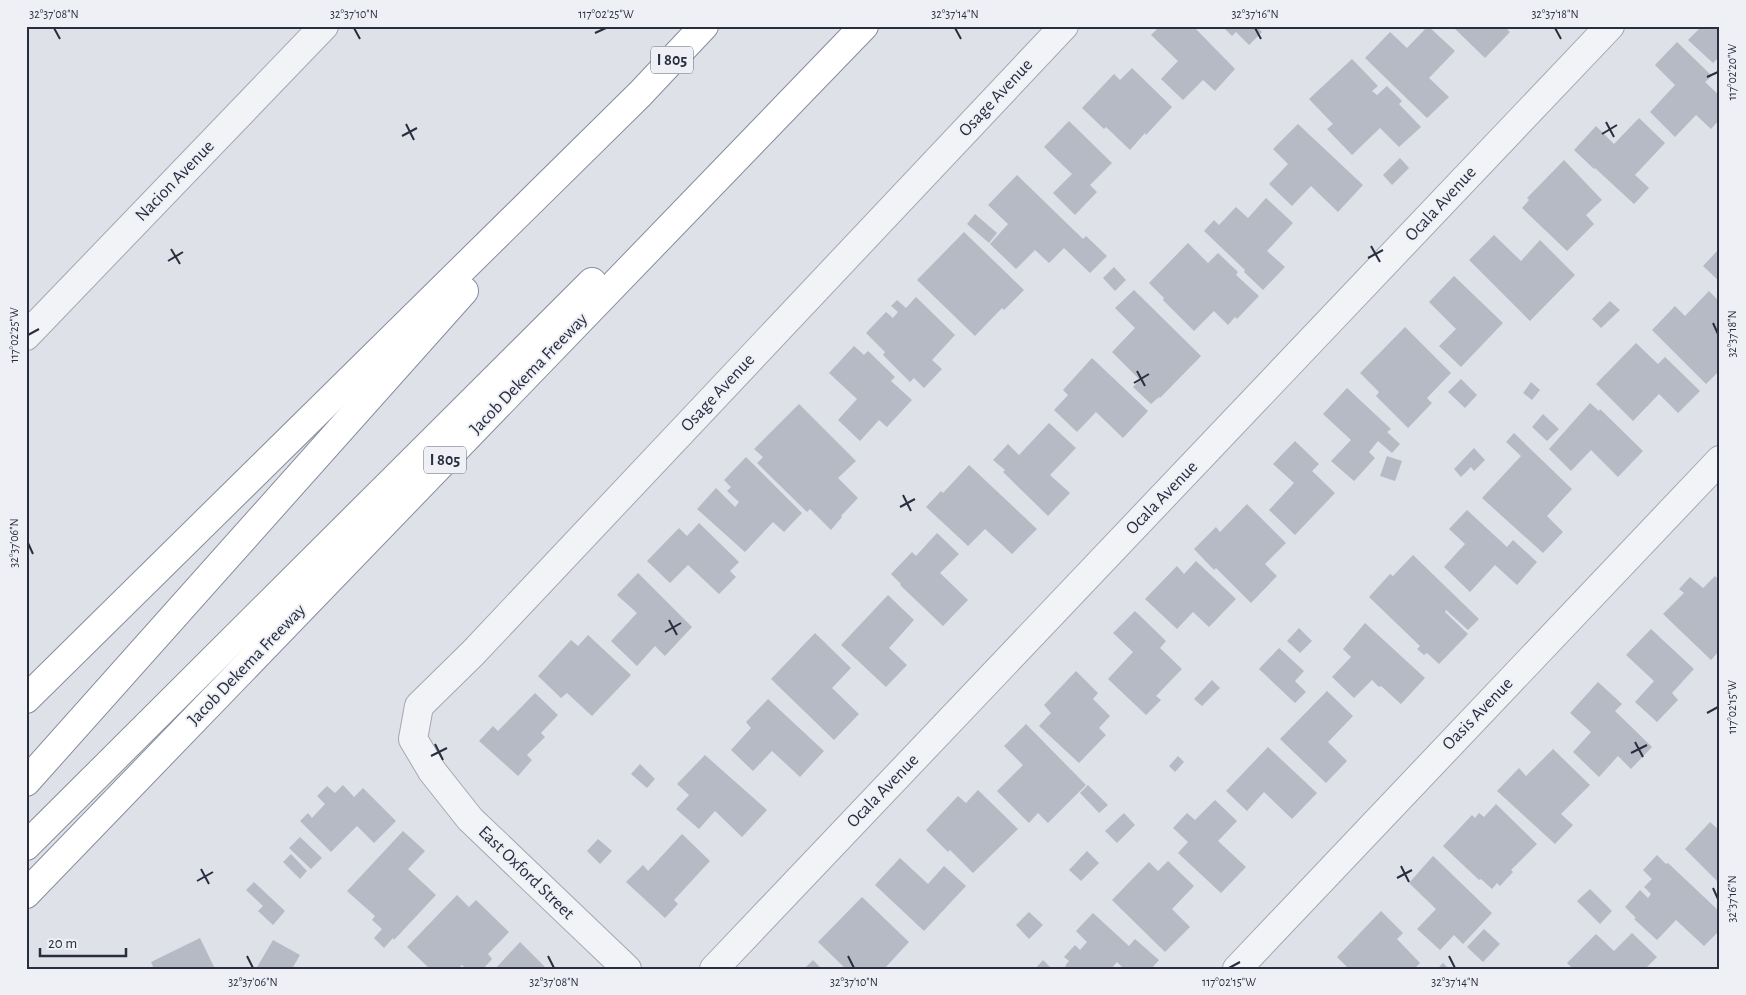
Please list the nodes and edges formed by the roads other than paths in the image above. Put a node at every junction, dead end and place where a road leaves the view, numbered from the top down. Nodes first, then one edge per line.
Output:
1 (324, 26) edge
2 (704, 26) edge
3 (848, 26) edge
4 (864, 26) edge
5 (1064, 26) edge
6 (1610, 26) edge
7 (640, 94) junction
8 (26, 336) edge
9 (1720, 460) edge
10 (26, 699) edge
11 (432, 771) joint
12 (26, 782) edge
13 (26, 846) edge
14 (26, 894) edge
15 (626, 969) edge
16 (714, 969) edge
17 (1237, 969) edge

1 - 8 street, Nacion Avenue
2 - 7 highway, I 805
3 - 13 highway
4 - 14 highway, Jacob Dekema Freeway / I 805
5 - 11 street, Osage Avenue
6 - 16 street, Ocala Avenue
7 - 10 highway, I 805
7 - 12 highway
9 - 17 street, Oasis Avenue
11 - 15 street, East Oxford Street

